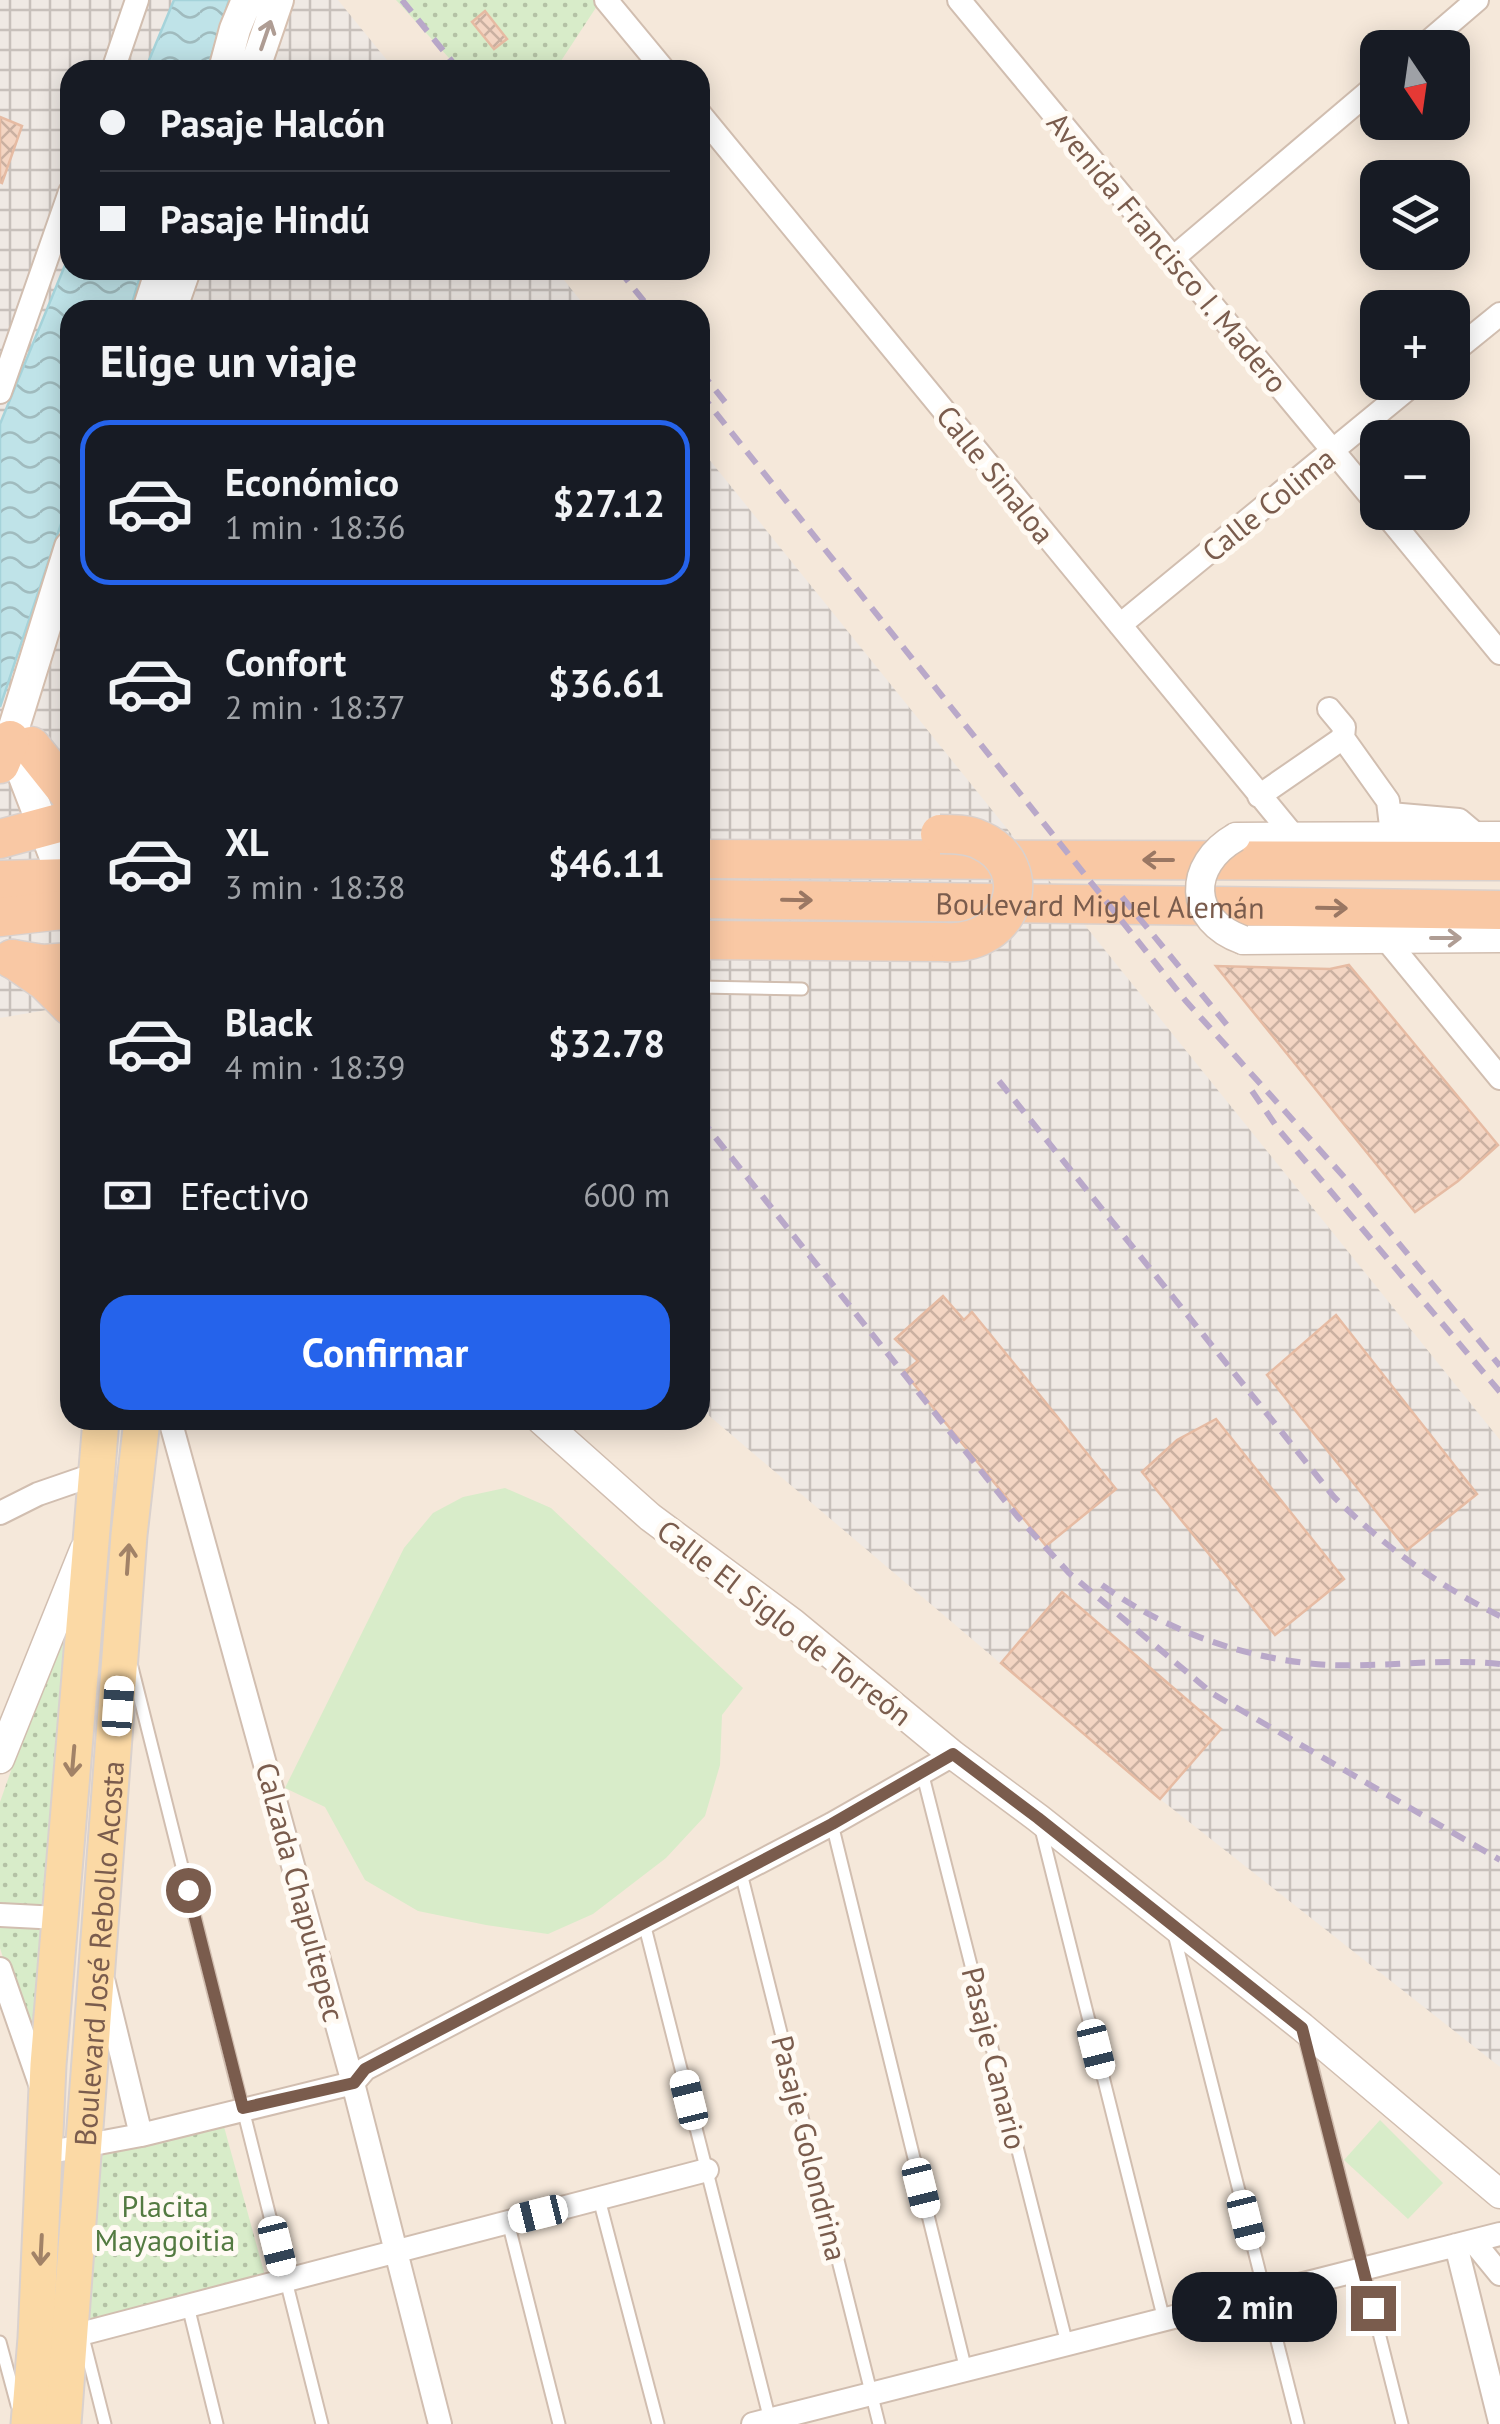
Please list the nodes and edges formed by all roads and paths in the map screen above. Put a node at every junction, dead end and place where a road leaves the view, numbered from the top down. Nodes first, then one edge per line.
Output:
1 (138, 0) edge
2 (247, 0) edge
3 (278, 0) edge
4 (606, 0) edge
5 (959, 0) edge
6 (1477, 0) edge
7 (1442, 30) edge
8 (117, 60) edge
9 (227, 60) edge
10 (257, 60) edge
11 (656, 60) edge
12 (1360, 99) edge
13 (710, 126) edge
14 (60, 221) edge
15 (1173, 258) junction
16 (1500, 314) edge
17 (1470, 338) edge
18 (0, 392) edge
19 (1394, 400) edge
20 (1333, 451) junction
21 (1360, 483) edge
22 (1399, 530) edge
23 (60, 585) edge
24 (1120, 625) junction
25 (60, 638) edge
26 (1498, 648) edge
27 (1329, 709) dead end
28 (1343, 738) junction
29 (15, 755) edge
30 (60, 788) edge
31 (1259, 796) junction
32 (56, 824) edge
33 (1391, 824) junction
34 (710, 833) edge
35 (1292, 834) junction
36 (0, 839) edge
37 (1493, 844) edge
38 (710, 859) edge
39 (0, 880) edge
40 (60, 889) edge
41 (60, 893) edge
42 (710, 899) edge
43 (1500, 910) edge
44 (0, 917) edge
45 (1385, 938) junction
46 (1500, 938) edge
47 (710, 940) edge
48 (6, 958) edge
49 (60, 963) edge
50 (710, 987) edge
51 (802, 988) dead end
52 (60, 996) edge
53 (1500, 1078) edge
54 (100, 1430) edge
55 (141, 1430) edge
56 (173, 1430) edge
57 (552, 1430) edge
58 (96, 1474) junction
59 (1, 1511) edge
60 (90, 1535) junction
61 (124, 1635) junction
62 (953, 1754) junction
63 (0, 1759) edge
64 (922, 1772) junction
65 (1038, 1818) junction
66 (832, 1824) junction
67 (741, 1873) junction
68 (0, 1915) edge
69 (59, 1918) junction
70 (644, 1923) junction
71 (1172, 1924) junction
72 (98, 1957) junction
73 (0, 1968) edge
74 (1302, 2028) junction
75 (354, 2083) junction
76 (46, 2101) junction
77 (243, 2108) junction
78 (141, 2135) junction
79 (86, 2145) junction
80 (45, 2153) junction
81 (707, 2170) junction
82 (1500, 2194) edge
83 (599, 2198) junction
84 (508, 2222) junction
85 (1500, 2234) edge
86 (1464, 2243) junction
87 (396, 2252) junction
88 (1363, 2269) junction
89 (1500, 2274) edge
90 (286, 2280) junction
91 (1265, 2294) junction
92 (188, 2306) junction
93 (1164, 2320) junction
94 (76, 2335) junction
95 (0, 2342) edge
96 (1068, 2344) junction
97 (966, 2370) junction
98 (872, 2394) junction
99 (1500, 2422) edge
100 (765, 2423) edge
101 (26, 2424) edge
102 (63, 2424) edge
103 (106, 2424) edge
104 (217, 2424) edge
105 (322, 2424) edge
106 (440, 2424) edge
107 (559, 2424) edge
108 (658, 2424) edge
109 (879, 2424) edge
110 (1298, 2424) edge
111 (1402, 2424) edge

1 - 8 street
2 - 9 main road
10 -> 3 main road
4 - 11 street
5 - 15 street, Avenida Francisco I. Madero
6 - 7 street
12 - 15 street
13 - 24 street, Calle Sinaloa
14 - 18 street
15 - 20 street, Avenida Francisco I. Madero
16 - 17 street
19 - 20 street, Calle Colima
20 - 21 street, Avenida Francisco I. Madero
20 - 24 street, Calle Colima
22 - 26 street
23 - 29 main road
24 - 31 street, Calle Sinaloa
25 - 29 main road
27 - 28 street
28 - 31 street
28 - 33 street
29 - 30 highway
29 - 32 main road
31 - 35 street, Calle Sinaloa
32 - 36 highway
33 - 35 street
33 - 37 street
34 - 47 highway, bridge
35 - 45 street, bridge
37 -> 38 highway, Boulevard Miguel Alemán
39 - 40 highway
41 - 44 highway
42 -> 43 highway, Boulevard Miguel Alemán
45 -> 46 street
45 - 53 street
48 - 49 highway
48 - 52 highway
50 - 51 lane
54 - 58 main road, Boulevard José Rebollo Acosta
61 -> 55 main road, Boulevard José Rebollo Acosta
56 - 75 street, Calzada Chapultepec
57 - 62 street, Calle El Siglo de Torreón
58 - 59 street
58 - 60 main road, Boulevard José Rebollo Acosta
60 - 63 street
60 -> 69 main road, Boulevard José Rebollo Acosta
61 - 72 main road, Boulevard José Rebollo Acosta
61 - 77 lane
62 - 64 street
62 - 65 street, Calle El Siglo de Torreón
64 - 66 street
64 - 96 lane, Pasaje Canario
65 - 71 street, Calle El Siglo de Torreón
65 - 93 lane
66 - 67 street
66 - 97 lane
67 - 70 street
67 - 98 lane, Pasaje Golondrina
68 - 69 street
69 - 76 main road, Boulevard José Rebollo Acosta
70 - 75 street
70 - 81 lane
71 - 74 street, Calle El Siglo de Torreón
71 - 91 lane
72 - 78 street
72 - 79 main road, Boulevard José Rebollo Acosta
73 - 76 street
74 - 82 street, Calle El Siglo de Torreón
74 - 88 lane
75 - 77 street
75 - 87 street, Calzada Chapultepec
76 - 80 main road, Boulevard José Rebollo Acosta
77 - 78 street
77 - 90 lane
78 - 79 street
79 - 80 street
79 - 94 main road, Boulevard José Rebollo Acosta
80 -> 101 main road, Boulevard José Rebollo Acosta
81 - 83 street
81 - 100 lane
83 - 84 street
83 - 108 lane
84 - 87 street
84 - 107 lane
85 - 86 street
86 - 88 street
86 - 89 street
86 - 99 street
87 - 90 street
87 - 106 street, Calzada Chapultepec
88 - 91 street
88 - 111 lane
90 - 92 street
90 - 105 lane
91 - 93 street
91 - 110 lane
92 - 94 street
92 - 104 lane
93 - 96 street
94 - 102 main road, Boulevard José Rebollo Acosta
94 - 103 lane
95 - 101 lane
96 - 97 street
97 - 98 street
98 - 100 street
98 - 109 lane, Pasaje Golondrina

